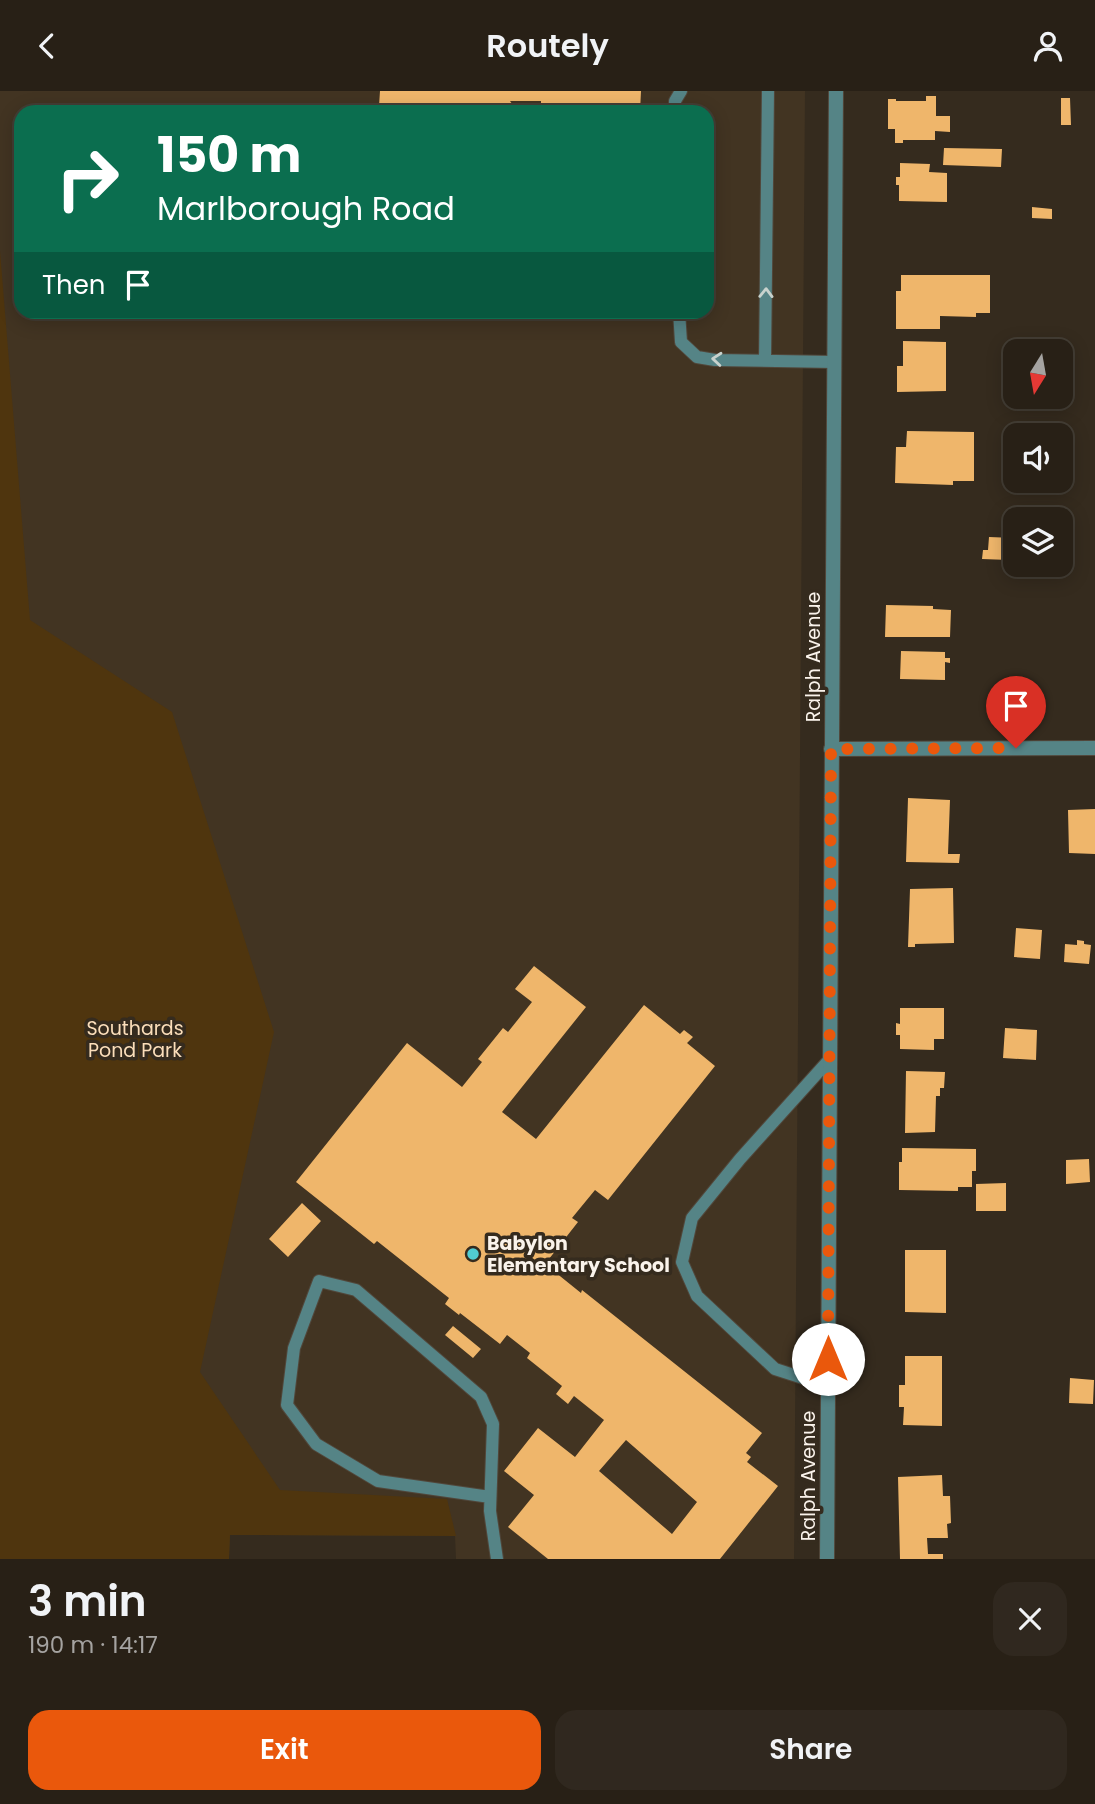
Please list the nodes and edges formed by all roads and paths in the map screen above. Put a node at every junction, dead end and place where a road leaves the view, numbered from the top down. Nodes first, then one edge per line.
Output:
1 (768, 91) edge
2 (836, 91) edge
3 (679, 319) edge
4 (765, 361) junction
5 (834, 362) junction
6 (1095, 748) edge
7 (831, 749) junction
8 (830, 1059) junction
9 (828, 1386) junction
10 (491, 1496) junction
11 (498, 1559) edge
12 (827, 1559) edge

4 -> 1 lane
2 - 5 street, Ralph Avenue
4 -> 3 lane
4 - 5 lane
5 - 7 street, Ralph Avenue
6 - 7 street
7 - 8 street, Ralph Avenue
8 - 9 street, Ralph Avenue
8 - 9 lane
9 - 12 street, Ralph Avenue
10 - 10 lane
10 - 11 lane

